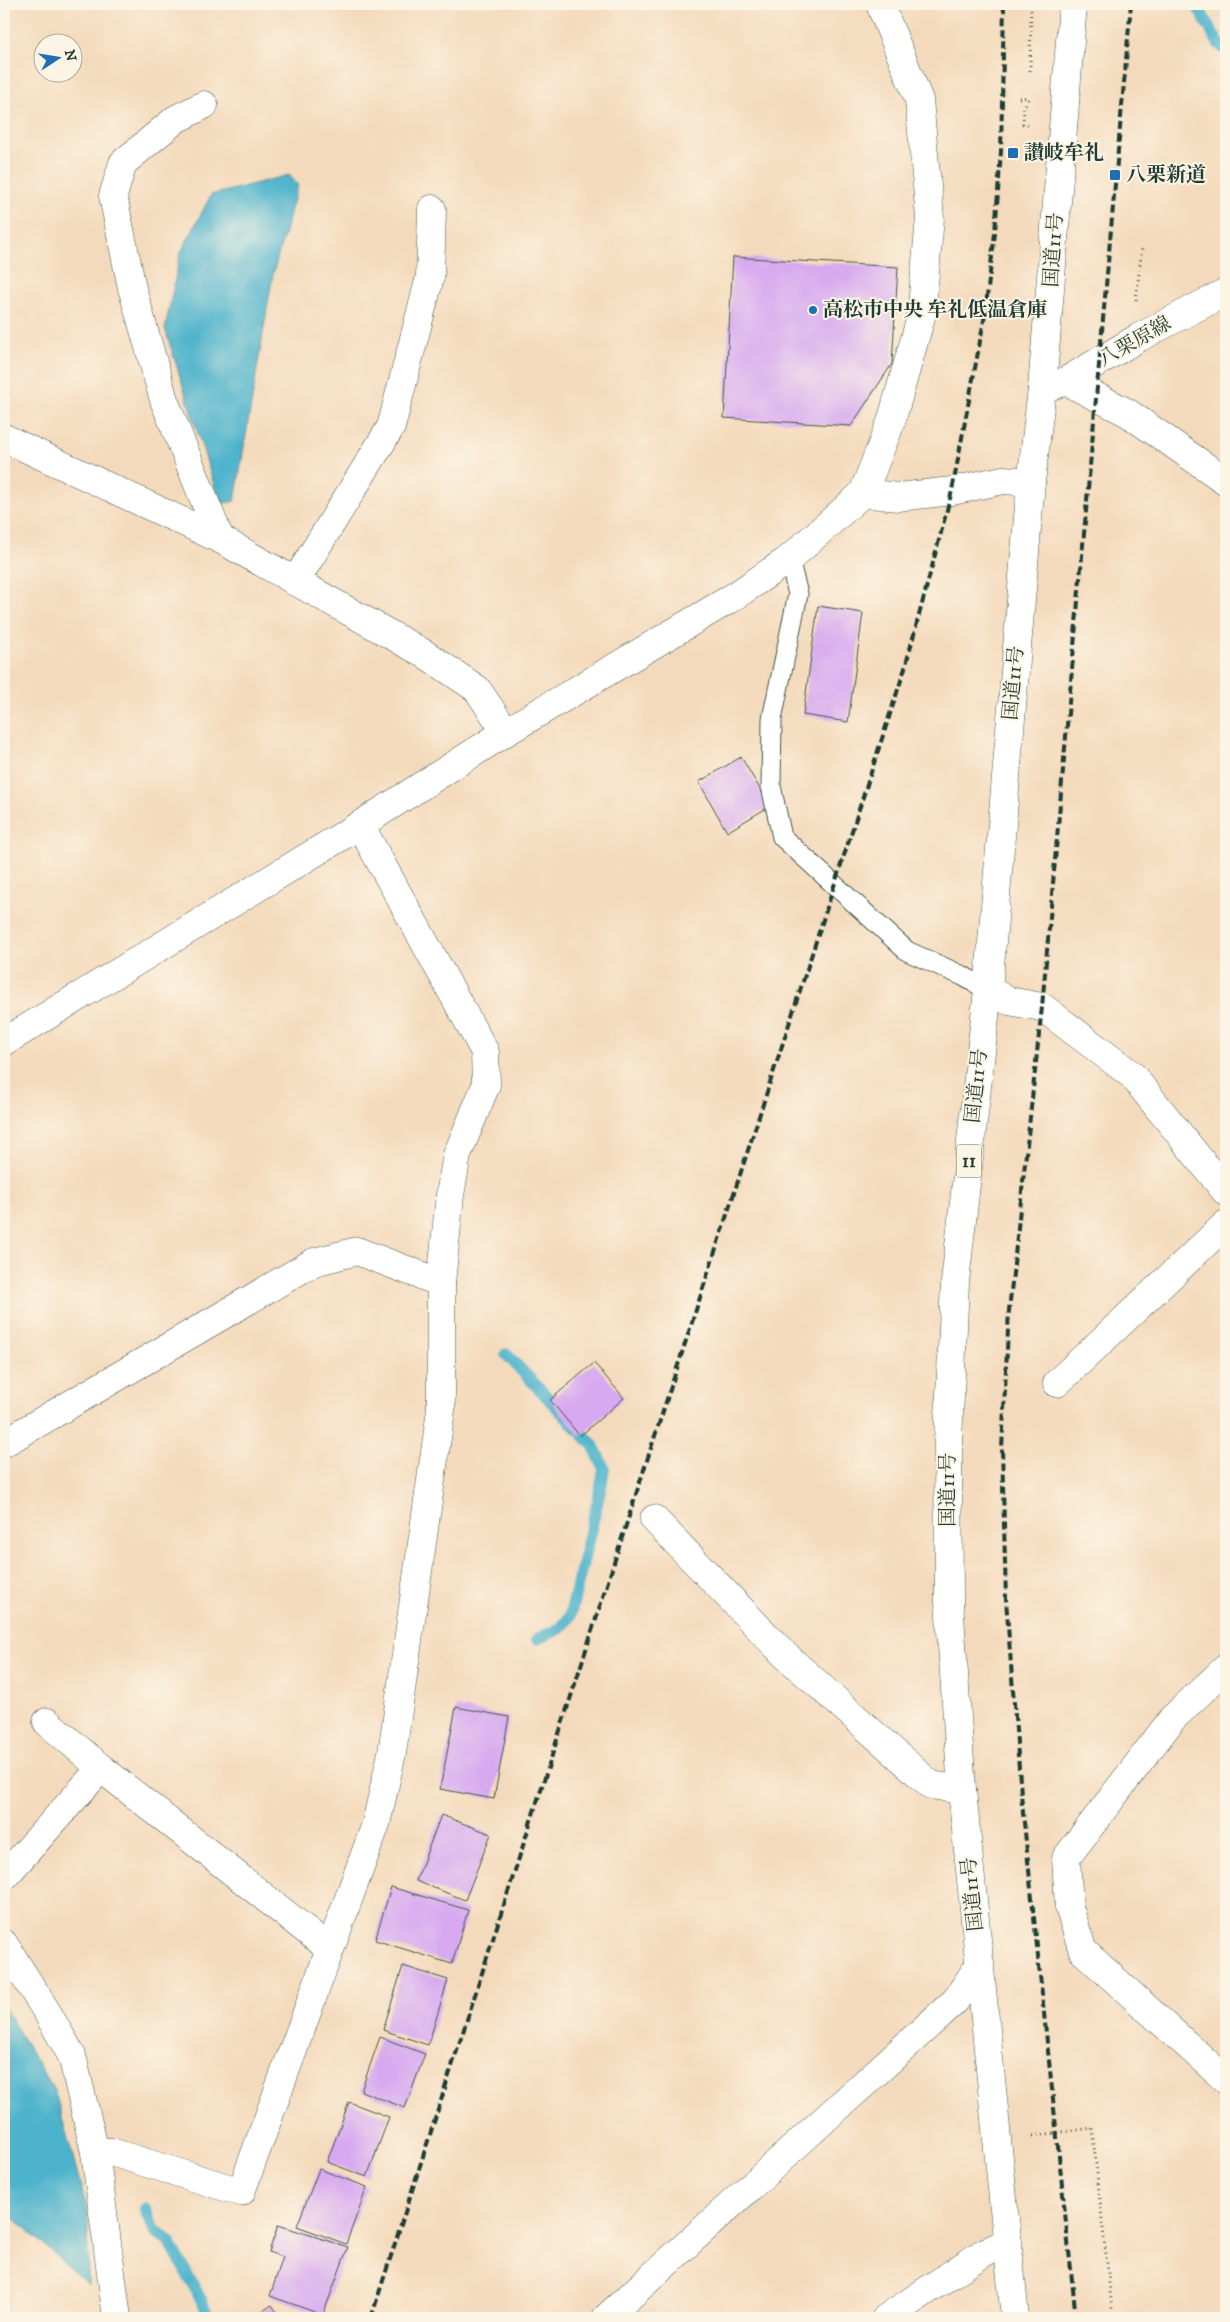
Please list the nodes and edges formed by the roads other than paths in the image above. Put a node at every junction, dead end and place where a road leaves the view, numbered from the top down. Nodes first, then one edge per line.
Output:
1 (880, 4) edge
2 (1073, 4) edge
3 (204, 105) dead end
4 (432, 209) dead end
5 (1226, 292) edge
6 (1054, 385) junction
7 (4, 438) edge
8 (1226, 481) edge
9 (1031, 482) junction
10 (863, 494) junction
11 (220, 540) junction
12 (789, 559) junction
13 (295, 582) junction
14 (506, 732) junction
15 (360, 825) junction
16 (988, 990) junction
17 (4, 1042) edge
18 (1226, 1192) edge
19 (1226, 1224) edge
20 (441, 1283) junction
21 (1057, 1383) dead end
22 (4, 1443) edge
23 (654, 1519) dead end
24 (1226, 1668) edge
25 (47, 1722) dead end
26 (100, 1768) junction
27 (962, 1790) junction
28 (4, 1877) edge
29 (4, 1944) edge
30 (330, 1949) junction
31 (980, 1964) junction
32 (1226, 2080) edge
33 (95, 2152) junction
34 (1008, 2242) junction
35 (117, 2318) edge
36 (606, 2318) edge
37 (886, 2318) edge
38 (1015, 2318) edge

1 - 10 main road
2 - 6 main road, 国道11号 / 11
3 - 11 main road
4 - 13 main road
5 - 6 main road, 八栗原線
6 - 8 main road
6 - 9 main road, 国道11号 / 11
7 - 11 main road
9 - 10 main road
9 - 16 main road, 国道11号 / 11
10 - 12 main road
11 - 13 main road
12 - 14 main road
12 - 16 lane
13 - 14 main road
14 - 15 main road
15 - 17 main road
15 - 20 main road
16 - 18 main road
16 - 27 main road, 国道11号 / 11
19 - 21 main road
20 - 22 main road
20 - 30 main road
23 - 27 main road
24 - 32 main road
25 - 26 main road
26 - 28 main road
26 - 30 main road
27 - 31 main road, 国道11号 / 11
29 - 33 main road
30 - 33 main road
31 - 34 main road, 国道11号 / 11
31 - 36 main road
33 - 35 main road
34 - 37 main road
34 - 38 main road, 国道11号 / 11

